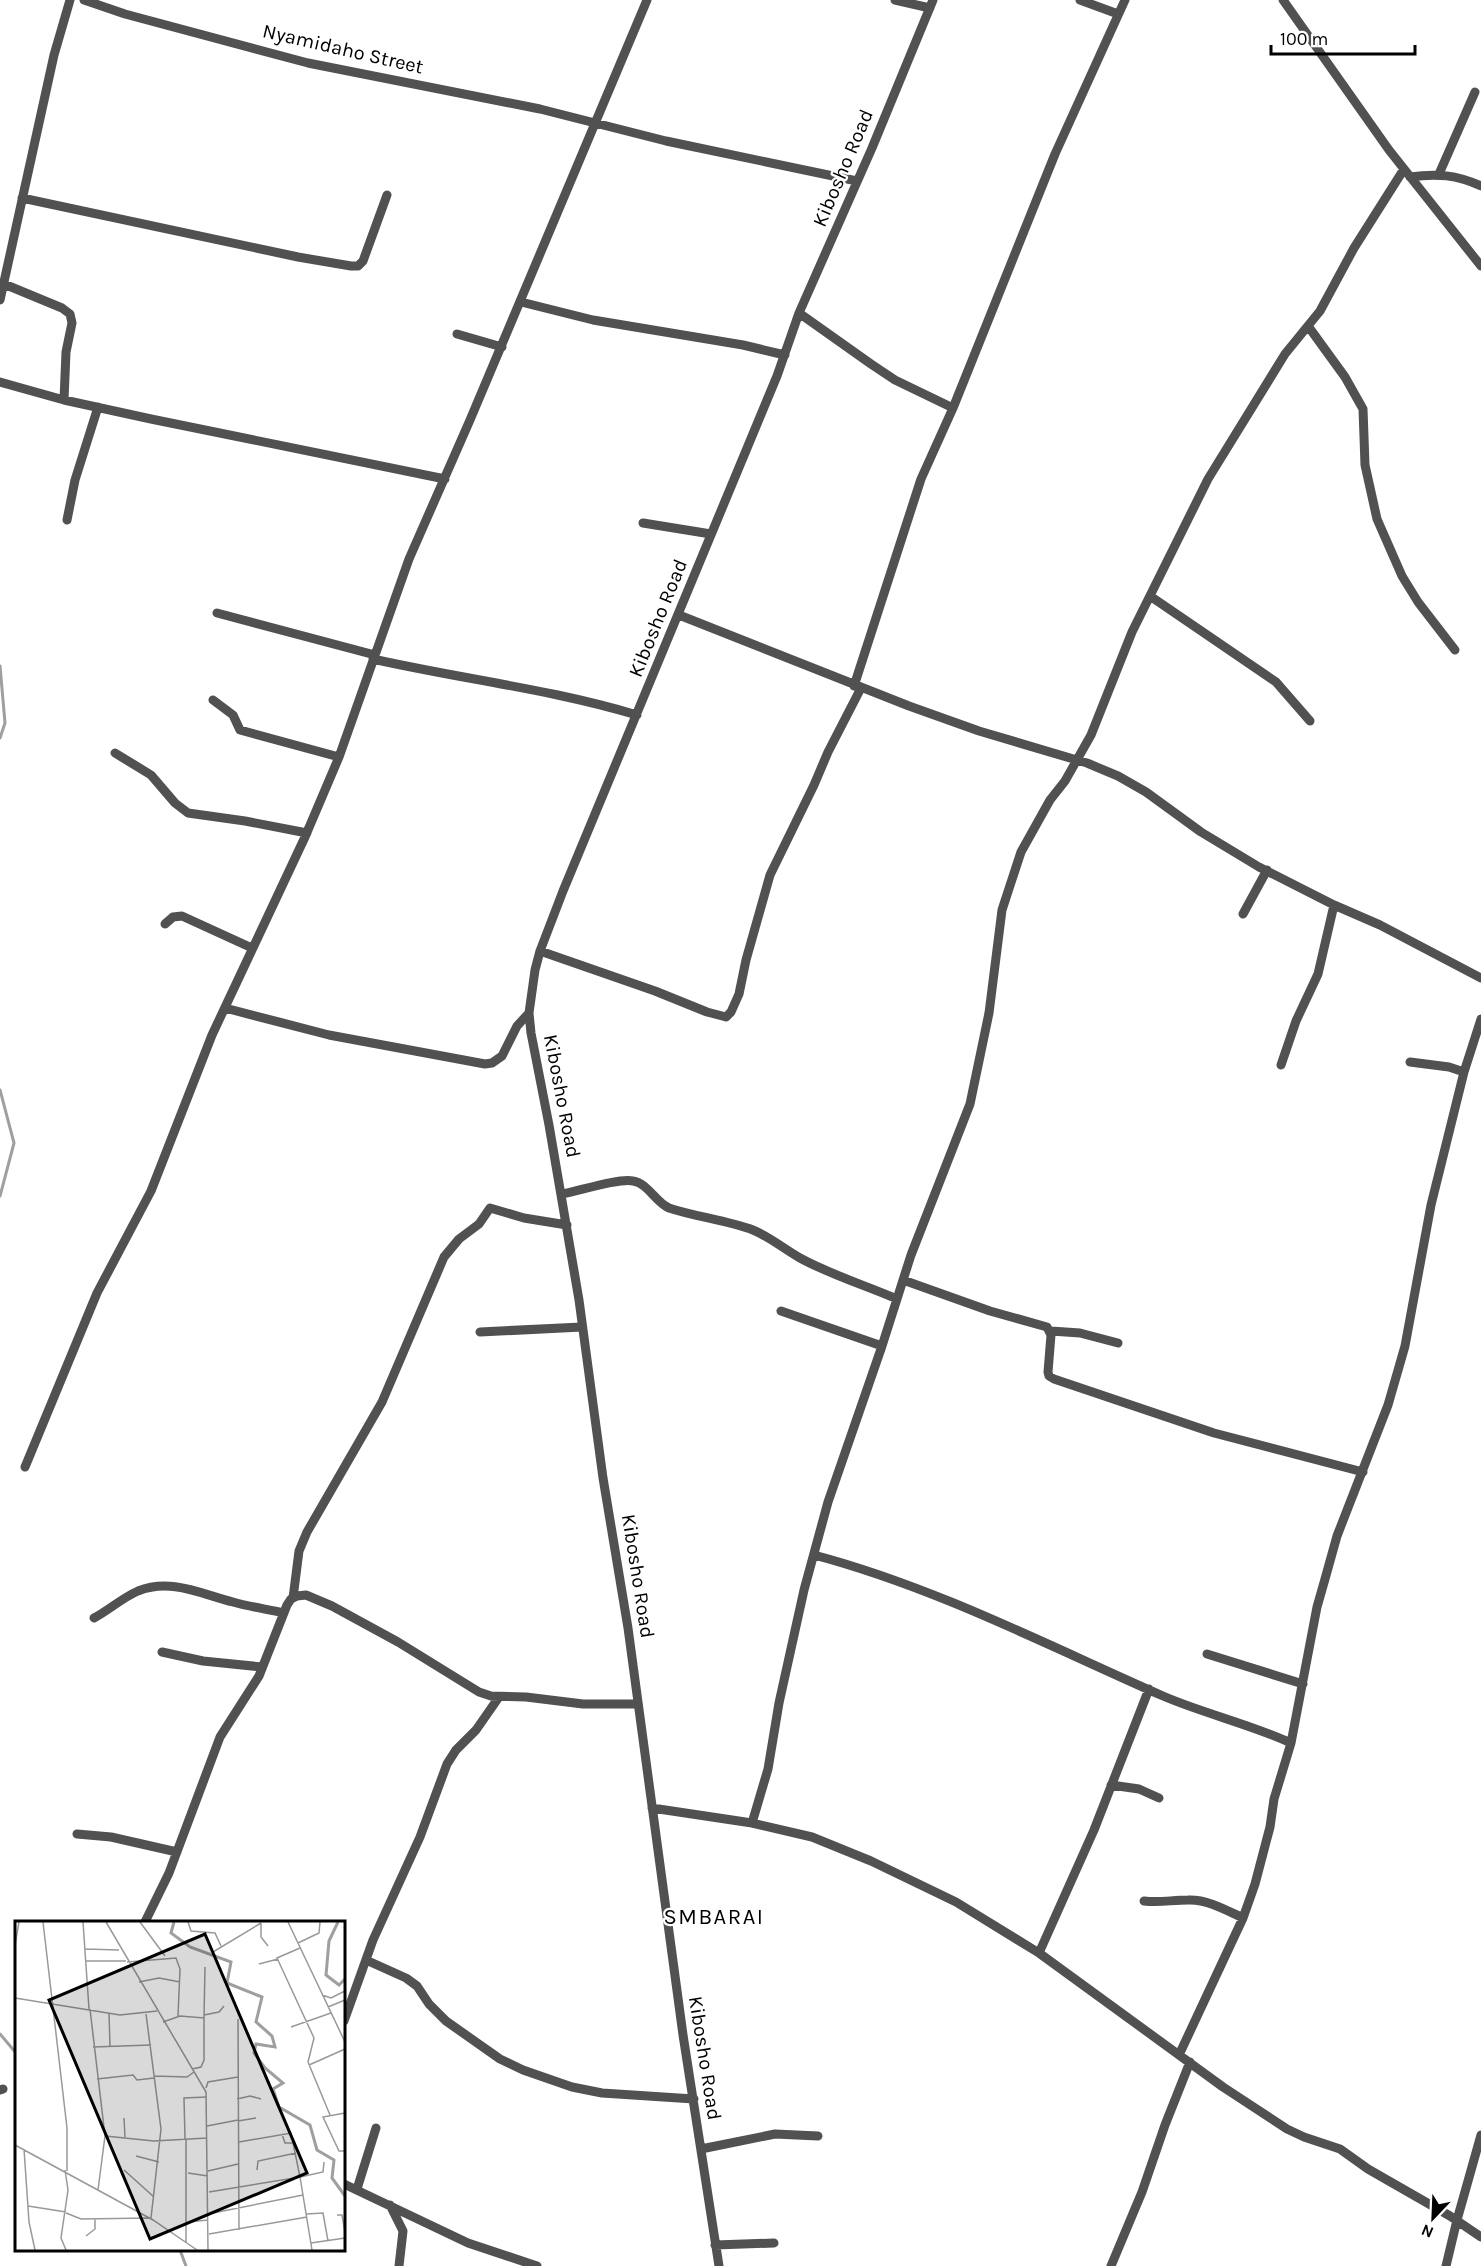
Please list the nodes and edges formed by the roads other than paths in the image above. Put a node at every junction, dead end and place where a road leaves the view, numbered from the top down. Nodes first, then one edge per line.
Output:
1 (70, 0) edge
2 (84, 0) edge
3 (647, 0) edge
4 (895, 0) edge
5 (1080, 0) edge
6 (1125, 0) edge
7 (1283, 0) edge
8 (931, 4) edge
9 (1118, 14) junction
10 (1475, 92) dead end
11 (596, 124) junction
12 (1407, 173) junction
13 (1439, 174) junction
14 (857, 181) junction
15 (1481, 186) edge
16 (387, 195) dead end
17 (22, 198) junction
18 (1481, 266) edge
19 (4, 284) junction
20 (0, 300) edge
21 (521, 302) junction
22 (799, 313) junction
23 (1308, 326) junction
24 (457, 334) dead end
25 (502, 347) junction
26 (785, 355) junction
27 (0, 382) edge
28 (64, 400) junction
29 (98, 407) junction
30 (953, 408) junction
31 (445, 479) junction
32 (67, 520) dead end
33 (643, 523) dead end
34 (711, 534) junction
35 (1150, 596) junction
36 (217, 613) dead end
37 (678, 615) junction
38 (1455, 650) dead end
39 (374, 657) junction
40 (857, 687) junction
41 (213, 700) dead end
42 (637, 715) junction
43 (1310, 721) dead end
44 (115, 753) dead end
45 (339, 757) junction
46 (1077, 760) junction
47 (307, 833) junction
48 (1267, 870) junction
49 (1334, 905) junction
50 (1244, 914) dead end
51 (165, 924) dead end
52 (252, 948) junction
53 (540, 951) junction
54 (1481, 978) edge
55 (225, 1008) junction
56 (529, 1013) junction
57 (1481, 1019) edge
58 (1410, 1062) dead end
59 (1281, 1065) dead end
60 (1464, 1072) junction
61 (562, 1194) junction
62 (567, 1225) junction
63 (903, 1280) junction
64 (897, 1299) junction
65 (781, 1311) dead end
66 (582, 1327) junction
67 (1051, 1330) junction
68 (480, 1332) dead end
69 (1118, 1343) dead end
70 (882, 1346) junction
71 (25, 1467) dead end
72 (1363, 1472) junction
73 (814, 1555) junction
74 (293, 1598) junction
75 (284, 1613) junction
76 (94, 1618) dead end
77 (162, 1652) dead end
78 (1207, 1654) dead end
79 (262, 1667) junction
80 (1303, 1684) junction
81 (1149, 1689) junction
82 (499, 1696) junction
83 (638, 1704) junction
84 (1291, 1743) junction
85 (1110, 1785) junction
86 (1159, 1798) dead end
87 (652, 1808) junction
88 (752, 1823) junction
89 (77, 1834) dead end
90 (177, 1852) junction
91 (1144, 1901) dead end
92 (1243, 1918) junction
93 (146, 1921) edge
94 (1039, 1953) junction
95 (366, 1960) junction
96 (345, 2018) edge
97 (1179, 2055) junction
98 (1190, 2062) junction
99 (694, 2099) junction
100 (376, 2128) dead end
101 (1481, 2134) edge
102 (818, 2136) dead end
103 (701, 2149) junction
104 (345, 2184) edge
105 (357, 2189) junction
106 (390, 2205) junction
107 (1456, 2220) junction
108 (1481, 2237) edge
109 (774, 2243) dead end
110 (715, 2245) junction
111 (399, 2266) edge
112 (537, 2266) edge
113 (719, 2266) edge
114 (1111, 2266) edge
115 (1446, 2266) edge

1 - 17 street
2 - 11 street, Nyamidaho Street
3 - 11 street
4 - 8 street
5 - 9 street
6 - 9 street
7 - 12 street
8 - 14 street, Kibosho Road
9 - 30 street
10 - 13 street
11 - 14 street, Nyamidaho Street
11 - 21 street
12 - 13 street
12 - 18 street
12 - 23 street
13 - 15 street
14 - 22 street, Kibosho Road
16 - 17 street
17 - 19 street
19 - 20 street
19 - 28 street
21 - 25 street
21 - 26 street
22 - 26 street, Kibosho Road
22 - 30 street
23 - 35 street
23 - 38 street
24 - 25 street
25 - 31 street
26 - 34 street, Kibosho Road
27 - 28 street
28 - 29 street
29 - 31 street
29 - 32 street
30 - 40 street
31 - 39 street
33 - 34 street
34 - 37 street, Kibosho Road
35 - 43 street
35 - 46 street
36 - 39 street
37 - 40 street
37 - 42 street, Kibosho Road
39 - 42 street
39 - 45 street
40 - 46 street
40 - 53 street
41 - 45 street
42 - 53 street, Kibosho Road
44 - 47 street
45 - 47 street
46 - 48 street
46 - 63 street
47 - 52 street
48 - 49 street
48 - 50 street
49 - 54 street
49 - 59 street
51 - 52 street
52 - 55 street
53 - 56 street, Kibosho Road
55 - 56 street
55 - 71 street
56 - 61 street, Kibosho Road
57 - 60 street
58 - 60 street
60 - 72 street
61 - 62 street, Kibosho Road
61 - 64 street
62 - 66 street, Kibosho Road
62 - 74 street
63 - 64 street
63 - 67 street
64 - 70 street
65 - 70 street
66 - 68 street
66 - 83 street, Kibosho Road
67 - 69 street
67 - 72 street
70 - 73 street
72 - 80 street
73 - 81 street
73 - 88 street
74 - 75 street
74 - 82 street
75 - 76 street
75 - 79 street
77 - 79 street
78 - 80 street
79 - 90 street
80 - 84 street
81 - 84 street
81 - 85 street
82 - 83 street
82 - 95 street
83 - 87 street, Kibosho Road
84 - 92 street
85 - 86 street
85 - 94 street
87 - 88 street
87 - 99 street, Kibosho Road
88 - 94 street
89 - 90 street
90 - 93 street
91 - 92 street
92 - 97 street
94 - 97 street
95 - 96 street
95 - 99 street
97 - 98 street
98 - 107 street
98 - 114 street
99 - 103 street, Kibosho Road
100 - 105 street
101 - 107 street
102 - 103 street
103 - 110 street, Kibosho Road
104 - 105 street
105 - 106 street
106 - 111 street
106 - 112 street
107 - 108 street
107 - 115 street
109 - 110 street
110 - 113 street, Kibosho Road

